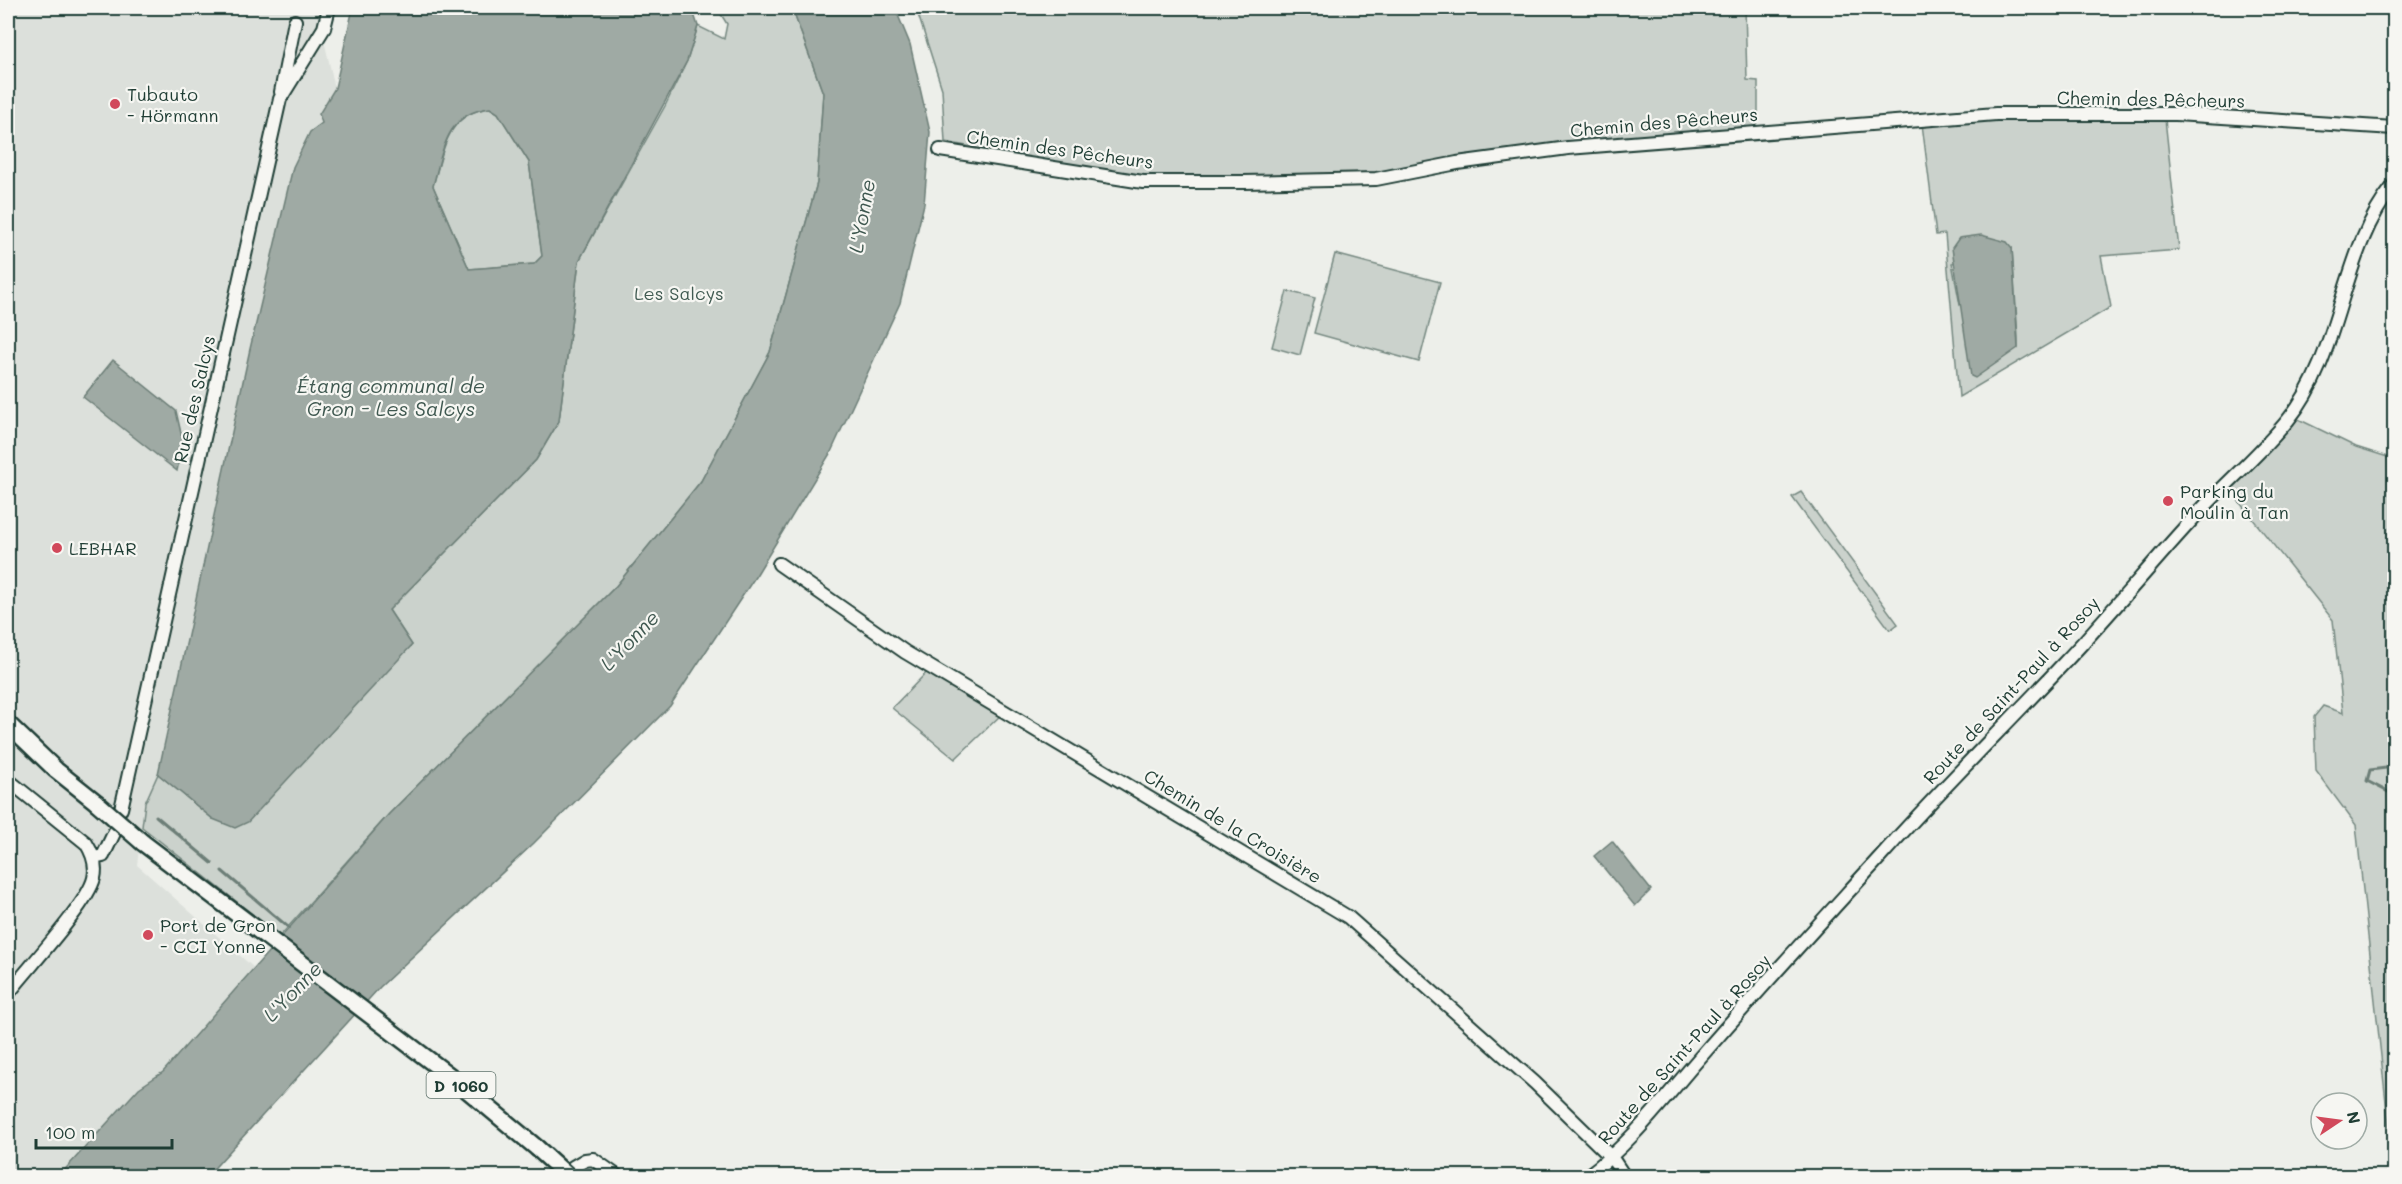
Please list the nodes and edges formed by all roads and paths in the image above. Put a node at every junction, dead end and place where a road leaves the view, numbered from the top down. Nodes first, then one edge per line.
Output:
1 (329, 8) edge
2 (295, 21) dead end
3 (280, 99) junction
4 (2394, 128) edge
5 (940, 150) dead end
6 (2394, 185) edge
7 (779, 564) dead end
8 (8, 724) edge
9 (8, 780) edge
10 (121, 809) dead end
11 (115, 831) dead end
12 (94, 858) junction
13 (8, 994) edge
14 (1612, 1158) junction
15 (570, 1172) edge
16 (617, 1176) edge
17 (1587, 1176) edge
18 (1624, 1176) edge

1 - 3 street, Rue des Salcys
2 - 3 street
3 - 10 street, Rue des Salcys
4 - 5 street, Chemin des Pêcheurs
6 - 14 street, Route de Saint-Paul à Rosoy
7 - 14 street, Chemin de la Croisière
8 - 15 main road, D 1060, bridge
9 - 12 street
11 - 12 street
12 - 13 street
14 - 17 street, Route de Saint-Paul à Rosoy
14 - 18 street, Chemin de la Croisière
15 - 16 street

